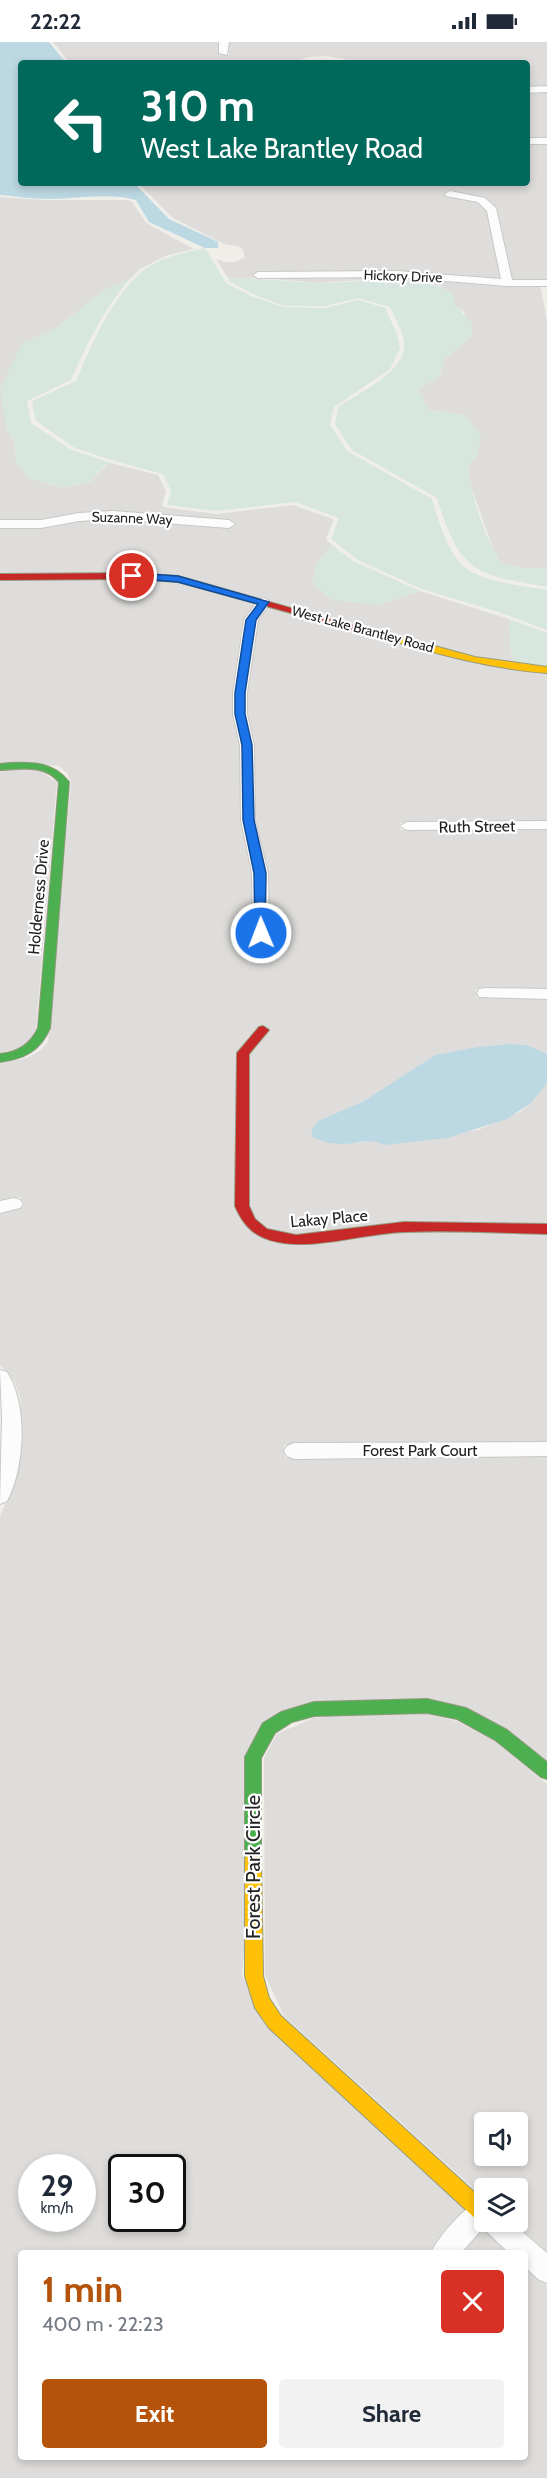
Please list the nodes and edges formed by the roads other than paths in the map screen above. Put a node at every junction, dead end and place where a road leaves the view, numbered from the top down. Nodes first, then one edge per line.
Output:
1 (224, 42) edge
2 (224, 53) dead end
3 (547, 89) edge
4 (530, 90) edge
5 (530, 141) edge
6 (547, 141) edge
7 (450, 194) dead end
8 (258, 275) dead end
9 (507, 283) junction
10 (546, 287) edge
11 (229, 524) dead end
12 (0, 525) edge
13 (0, 577) edge
14 (264, 602) junction
15 (547, 670) edge
16 (0, 767) edge
17 (547, 825) edge
18 (407, 826) dead end
19 (261, 933) dead end
20 (484, 993) dead end
21 (547, 994) edge
22 (263, 1030) dead end
23 (0, 1058) edge
24 (547, 1229) edge
25 (0, 1377) edge
26 (547, 1449) edge
27 (294, 1451) dead end
28 (0, 1496) edge
29 (547, 1772) edge
30 (474, 2204) edge
31 (474, 2226) edge
32 (505, 2232) edge
33 (447, 2250) edge
34 (525, 2250) edge
35 (528, 2253) edge
36 (547, 2270) edge

1 - 2 street
3 - 4 street
5 - 6 street
7 - 9 street
8 - 9 street, Hickory Drive
9 - 10 street, Hickory Drive
11 - 12 street, Suzanne Way
13 - 14 street, West Lake Brantley Road
14 - 15 street, West Lake Brantley Road
14 - 19 street
16 - 23 street, Holderness Drive
17 - 18 street, Ruth Street
20 - 21 street
22 - 24 street, Lakay Place
25 - 28 street
26 - 27 street, Forest Park Court
29 - 30 street, Forest Park Circle
31 - 33 street
32 - 34 street, Forest Park Circle
35 - 36 street, Forest Park Circle

